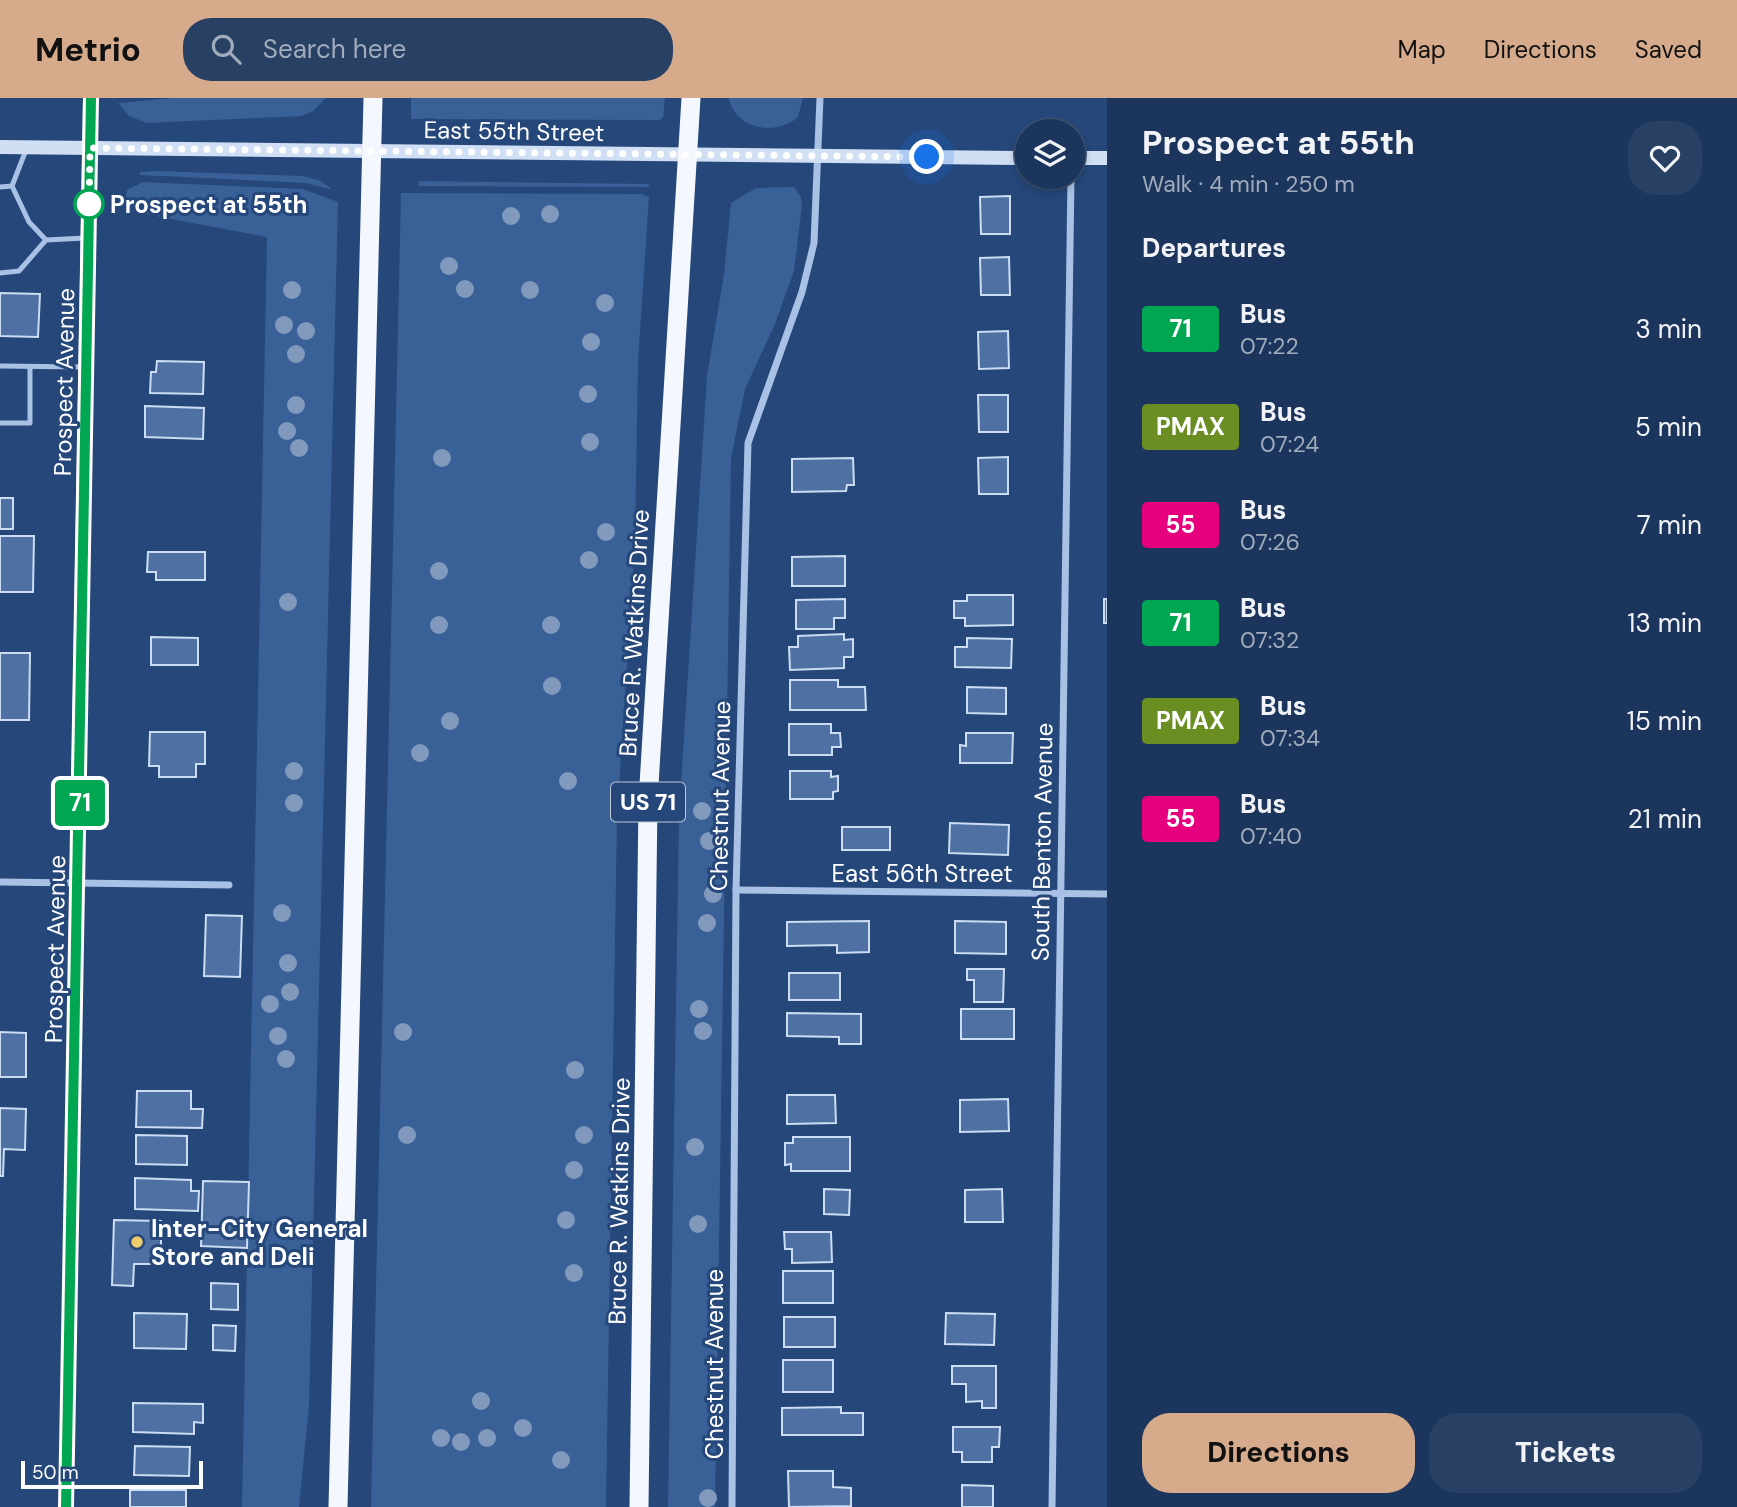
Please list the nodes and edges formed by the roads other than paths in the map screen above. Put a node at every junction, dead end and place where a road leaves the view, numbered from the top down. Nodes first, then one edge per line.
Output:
1 (90, 98) edge
2 (373, 98) edge
3 (691, 98) edge
4 (820, 98) edge
5 (0, 147) edge
6 (27, 147) junction
7 (90, 148) junction
8 (371, 152) junction
9 (687, 156) junction
10 (820, 156) junction
11 (1015, 158) edge
12 (1085, 158) edge
13 (1107, 158) edge
14 (12, 186) junction
15 (0, 187) edge
16 (1071, 189) edge
17 (89, 238) junction
18 (46, 240) junction
19 (0, 273) edge
20 (0, 366) edge
21 (30, 367) junction
22 (86, 367) junction
23 (0, 423) edge
24 (0, 882) edge
25 (79, 883) junction
26 (229, 885) dead end
27 (736, 890) junction
28 (1060, 893) junction
29 (1107, 894) edge
30 (66, 1507) edge
31 (338, 1507) edge
32 (639, 1507) edge
33 (732, 1507) edge
34 (1052, 1507) edge

1 - 7 main road, Prospect Avenue
2 - 8 highway
3 - 9 highway, Bruce R. Watkins Drive / US 71
4 - 10 street, Chestnut Avenue
5 - 6 main road, East 55th Street
6 - 7 main road, East 55th Street
6 - 14 lane
7 - 8 main road, East 55th Street
7 - 17 main road, Prospect Avenue
8 - 9 main road, East 55th Street
8 - 31 highway
9 - 10 main road, East 55th Street
9 - 32 highway, Bruce R. Watkins Drive / US 71
10 - 11 main road, East 55th Street
10 - 27 street, Chestnut Avenue
12 - 13 main road
14 - 15 lane
14 - 18 lane
16 - 28 street, South Benton Avenue
17 - 18 lane
17 - 22 main road, Prospect Avenue
18 - 19 lane
20 - 21 lane
21 - 22 lane
21 - 23 lane
22 - 25 main road, Prospect Avenue
24 - 25 street
25 - 26 street
25 - 30 main road, Prospect Avenue
27 - 28 street, East 56th Street
27 - 33 street, Chestnut Avenue
28 - 29 street, East 56th Street
28 - 34 street, South Benton Avenue

